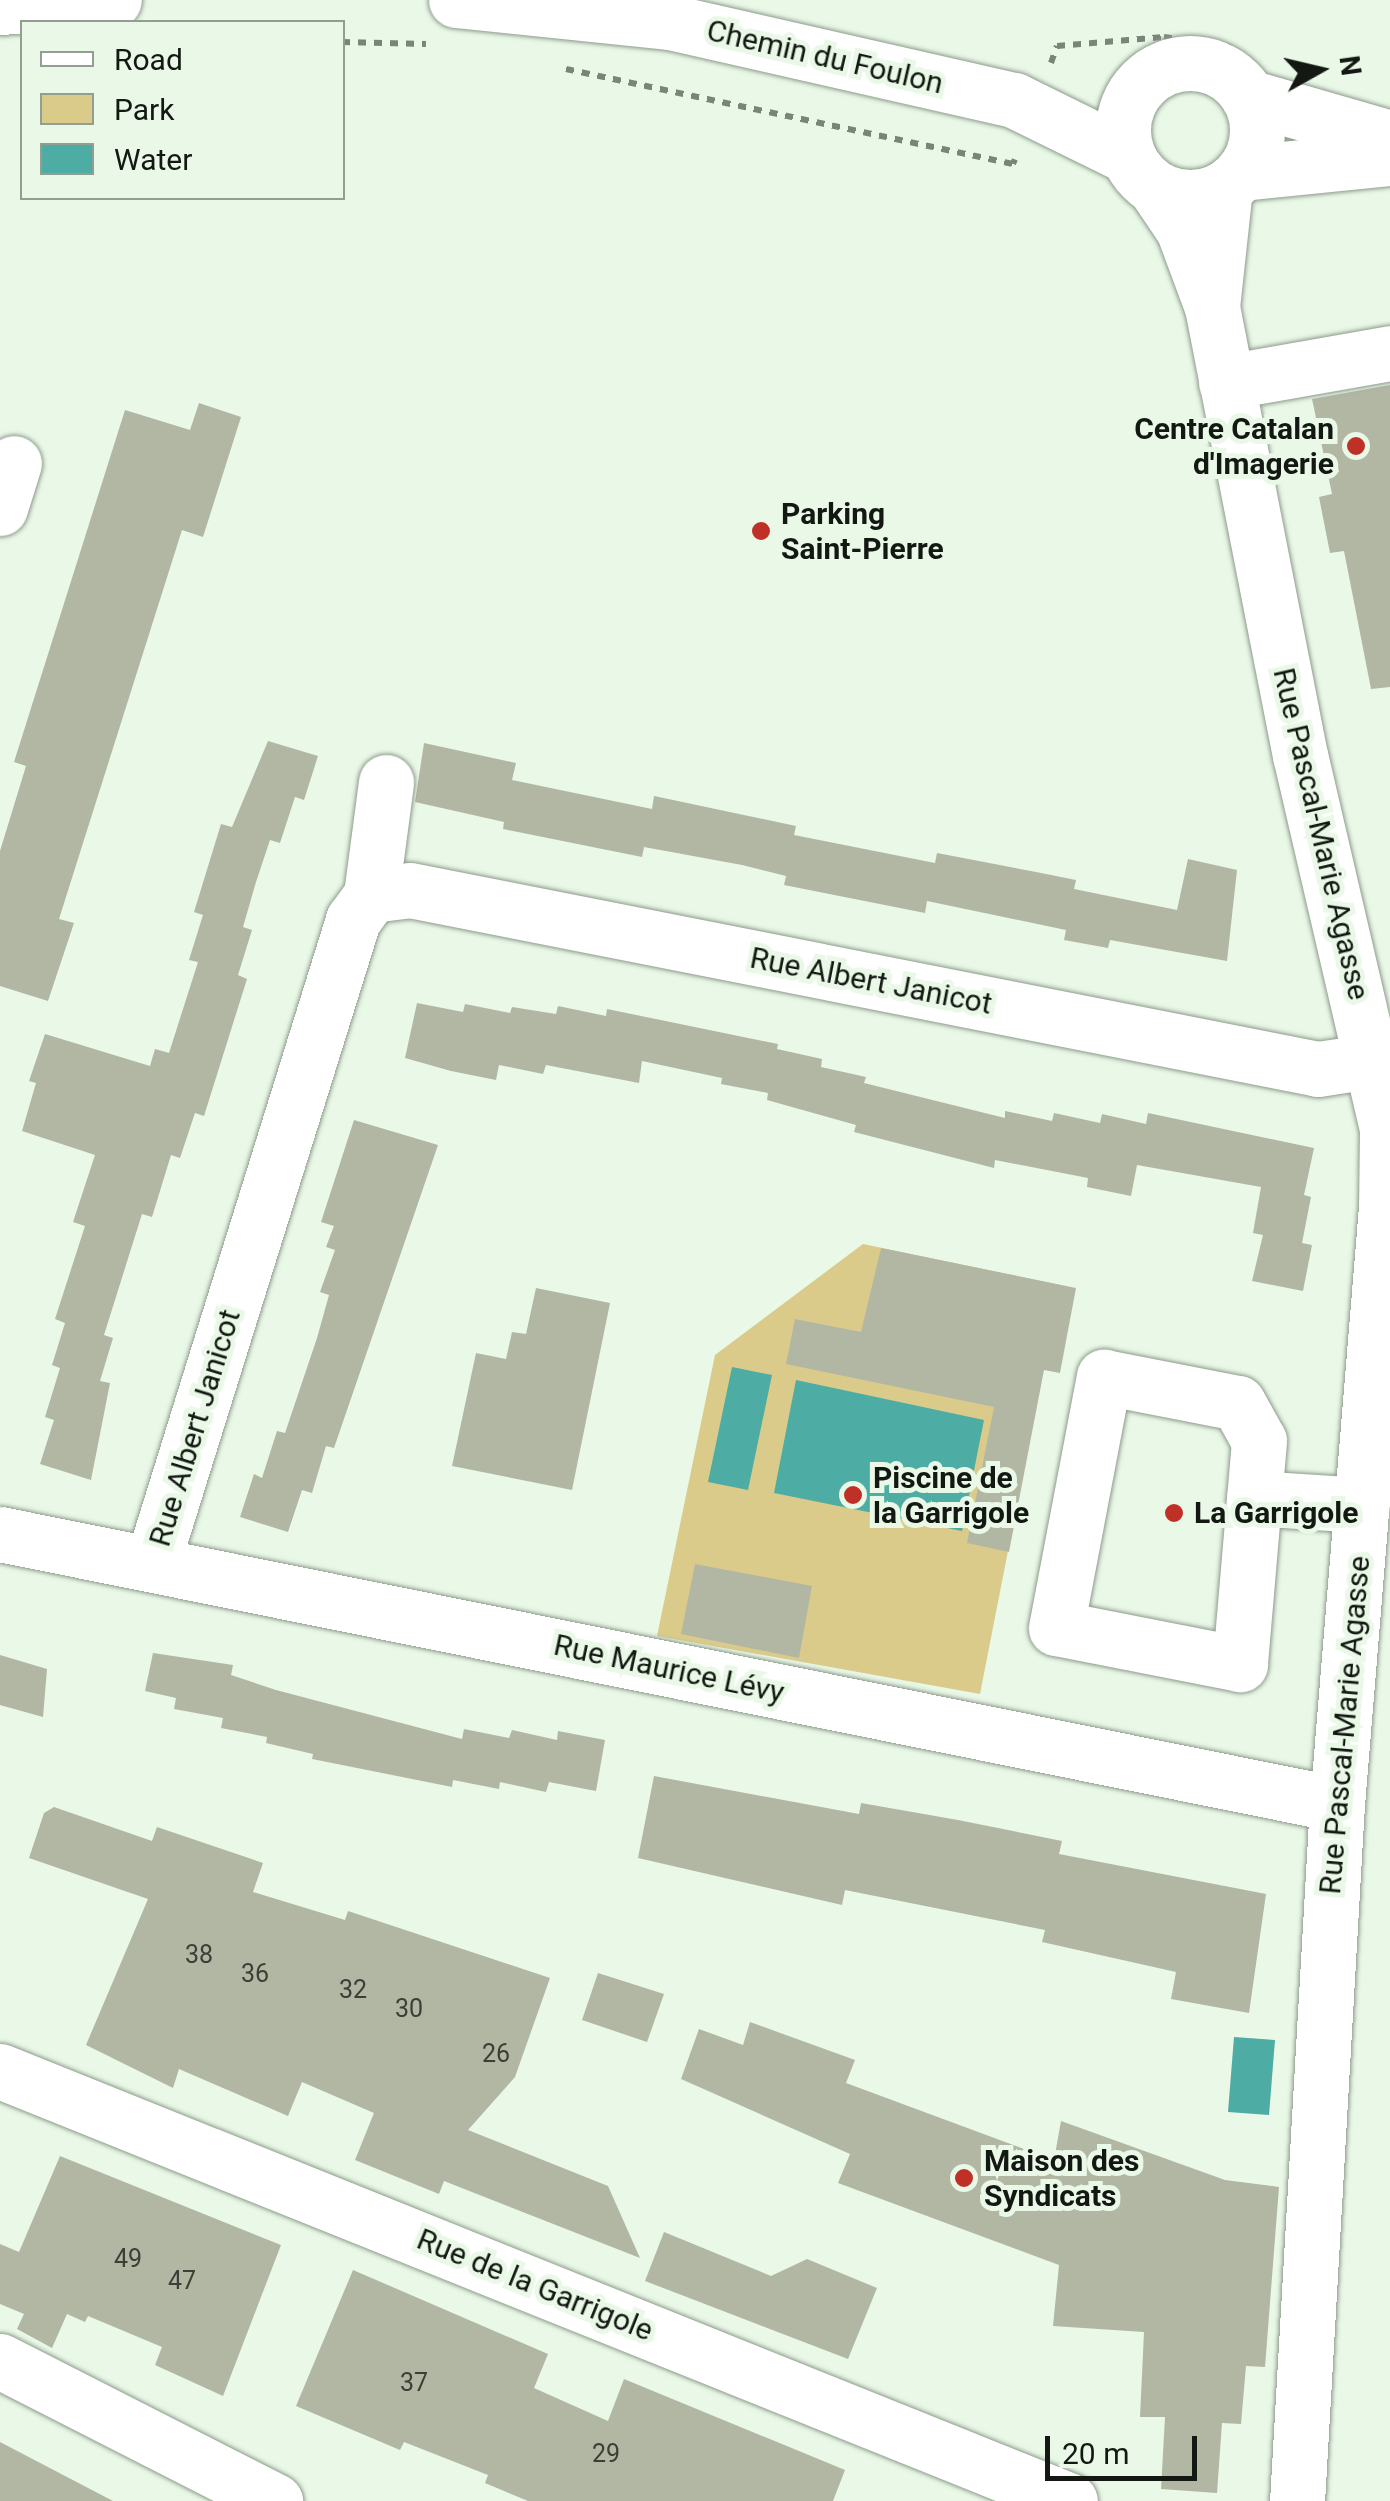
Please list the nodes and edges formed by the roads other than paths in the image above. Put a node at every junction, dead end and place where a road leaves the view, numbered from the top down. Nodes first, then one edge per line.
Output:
1 (114, 0) edge
2 (0, 7) edge
3 (448, 22) edge
4 (1135, 90) junction
5 (1248, 97) junction
6 (1016, 127) junction
7 (1390, 138) edge
8 (1390, 158) edge
9 (1142, 172) junction
10 (1234, 180) junction
11 (1212, 307) junction
12 (1390, 353) edge
13 (1226, 382) junction
14 (386, 782) dead end
15 (371, 896) junction
16 (1378, 1018) edge
17 (1254, 1498) junction
18 (1362, 1505) junction
19 (0, 1534) edge
20 (152, 1564) junction
21 (1337, 1804) junction
22 (0, 2071) edge
23 (0, 2362) edge
24 (276, 2501) edge
25 (1070, 2501) edge
26 (1297, 2501) edge

1 - 2 street
3 - 6 street, Chemin du Foulon
4 - 5 street
4 - 6 street, Chemin du Foulon
4 - 9 street
5 - 7 street
5 - 10 street
6 - 9 street, Chemin du Foulon
8 - 10 street
9 - 10 street
9 - 11 street, Rue Pascal-Marie Agasse
10 - 11 street, Rue Pascal-Marie Agasse
11 - 13 street, Rue Pascal-Marie Agasse
12 - 13 street
13 - 16 street, Rue Pascal-Marie Agasse
14 - 15 street, Rue Albert Janicot
15 - 16 street, Rue Albert Janicot
15 - 20 street, Rue Albert Janicot
16 - 18 street, Rue Pascal-Marie Agasse
17 - 17 street
17 - 18 street
18 - 21 street, Rue Pascal-Marie Agasse
19 - 20 street, Rue Maurice Lévy
20 - 21 street, Rue Maurice Lévy
21 - 26 street, Rue Pascal-Marie Agasse
22 - 25 street, Rue de la Garrigole
23 - 24 street

